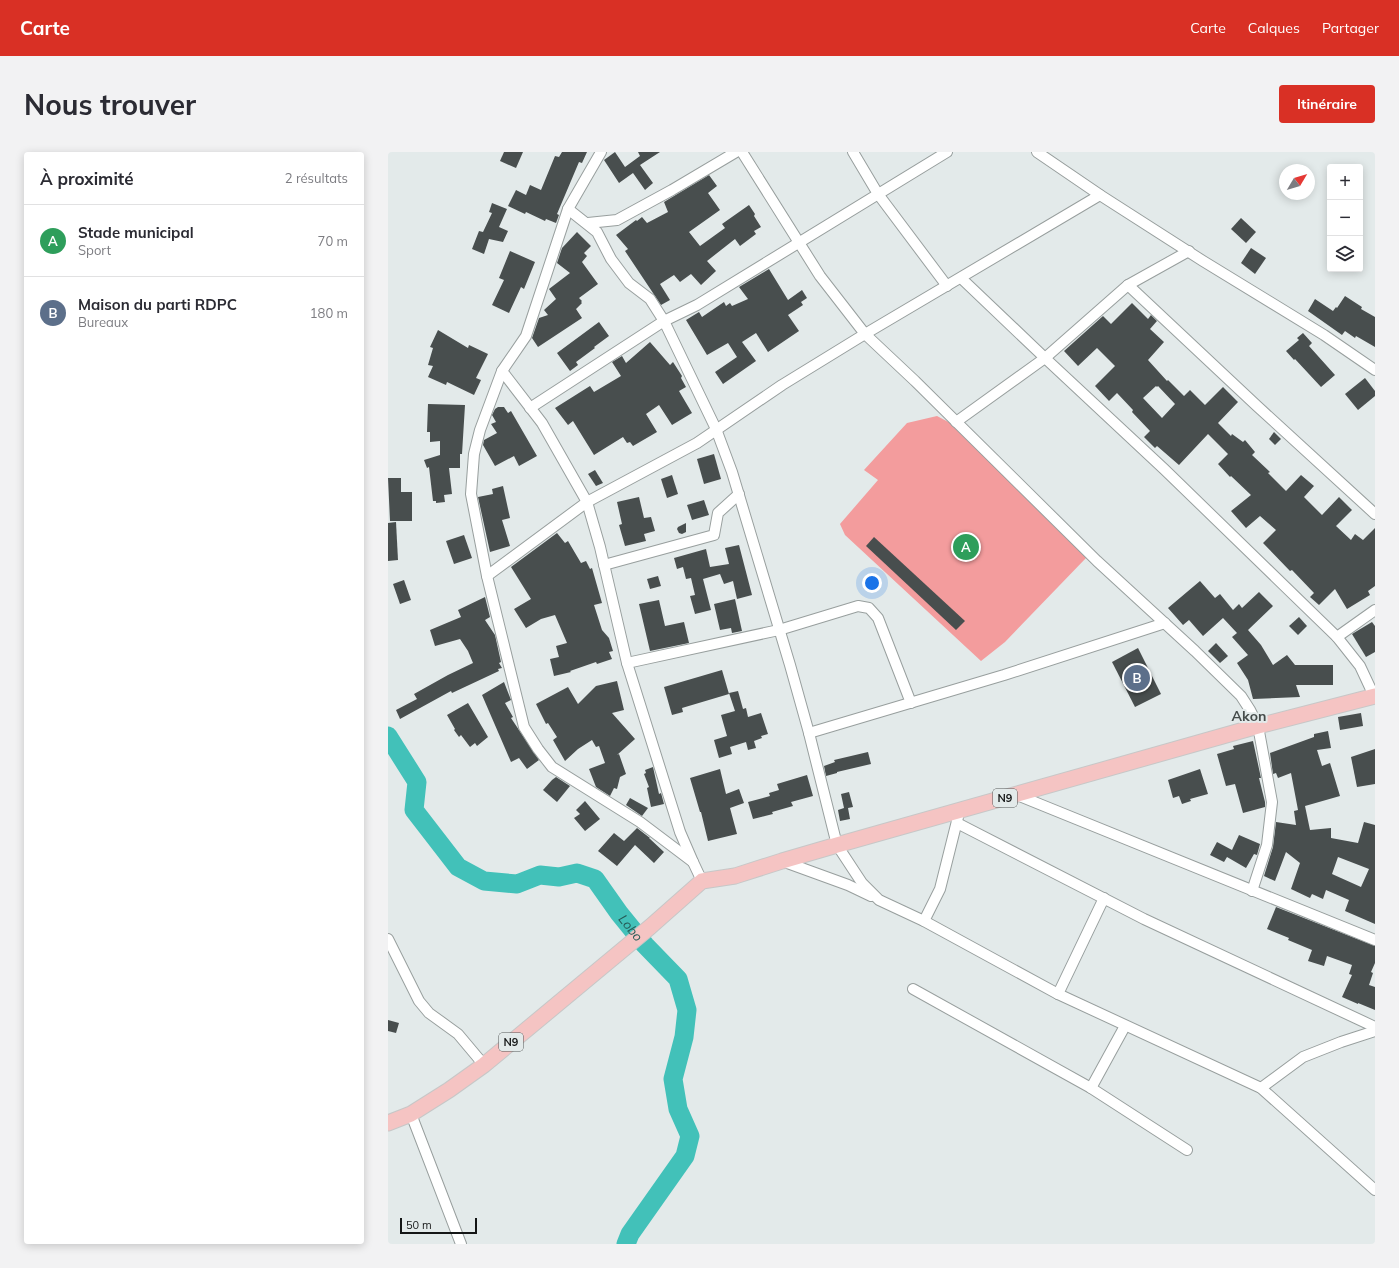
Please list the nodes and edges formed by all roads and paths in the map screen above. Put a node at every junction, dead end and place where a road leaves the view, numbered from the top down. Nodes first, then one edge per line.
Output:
1 (601, 152) edge
2 (736, 152) edge
3 (742, 152) edge
4 (853, 152) edge
5 (947, 152) edge
6 (1037, 152) edge
7 (878, 194) junction
8 (1100, 195) junction
9 (568, 209) junction
10 (588, 223) junction
11 (798, 243) junction
12 (1189, 251) junction
13 (961, 278) junction
14 (1128, 285) junction
15 (946, 286) junction
16 (664, 321) junction
17 (865, 334) junction
18 (1045, 358) junction
19 (1375, 370) edge
20 (502, 371) junction
21 (530, 408) junction
22 (956, 422) junction
23 (716, 429) junction
24 (739, 494) junction
25 (587, 502) junction
26 (1375, 514) edge
27 (604, 564) junction
28 (487, 576) junction
29 (1375, 610) edge
30 (1165, 623) junction
31 (779, 630) junction
32 (1337, 637) junction
33 (627, 663) junction
34 (1375, 696) edge
35 (911, 703) junction
36 (1258, 726) junction
37 (809, 733) junction
38 (1017, 795) junction
39 (958, 817) junction
40 (837, 845) junction
41 (782, 861) junction
42 (693, 862) junction
43 (702, 881) junction
44 (1252, 890) junction
45 (1104, 898) junction
46 (879, 900) junction
47 (924, 921) junction
48 (388, 939) edge
49 (1375, 940) edge
50 (913, 988) dead end
51 (1058, 994) junction
52 (1125, 1026) junction
53 (1375, 1027) edge
54 (1375, 1031) edge
55 (484, 1065) junction
56 (1091, 1088) junction
57 (1261, 1088) junction
58 (411, 1114) junction
59 (388, 1123) edge
60 (1187, 1150) dead end
61 (1375, 1190) edge
62 (461, 1244) edge

1 - 9 street
2 - 10 street
3 - 11 street
4 - 7 street
5 - 7 street
6 - 8 street
7 - 11 street
7 - 15 street
8 - 12 street
8 - 13 street
9 - 10 street
9 - 20 street
10 - 16 street
11 - 16 street
11 - 17 street
12 - 14 street
12 - 19 street
13 - 15 street
13 - 18 street
14 - 18 street
14 - 26 street
15 - 17 street
16 - 21 street
16 - 23 street
17 - 22 street
17 - 23 street
18 - 22 street
18 - 32 street
20 - 21 street
20 - 28 street
21 - 25 street
22 - 30 street
23 - 24 street
23 - 25 street
24 - 27 street
24 - 31 street
25 - 27 street
25 - 28 street
27 - 33 street
28 - 42 street
29 - 32 street
30 - 35 street
30 - 36 street
31 - 33 street
31 - 35 street
31 - 37 street
32 - 34 street
33 - 42 street
34 - 36 highway, N9
35 - 37 street
36 - 38 highway, N9
36 - 44 street
37 - 40 street
38 - 39 highway, N9
38 - 44 street
39 - 40 highway, N9
39 - 45 street
39 - 47 street
40 - 41 highway, N9
40 - 46 street
41 - 43 highway, N9
41 - 46 street
42 - 43 street
43 - 55 highway, N9
44 - 49 street
45 - 51 street
45 - 53 street
46 - 47 street
47 - 51 street
48 - 55 street
50 - 56 street
51 - 52 street
52 - 56 street
52 - 57 street
54 - 57 street
55 - 58 highway, N9
56 - 60 street
57 - 61 street
58 - 59 highway, N9
58 - 62 street

